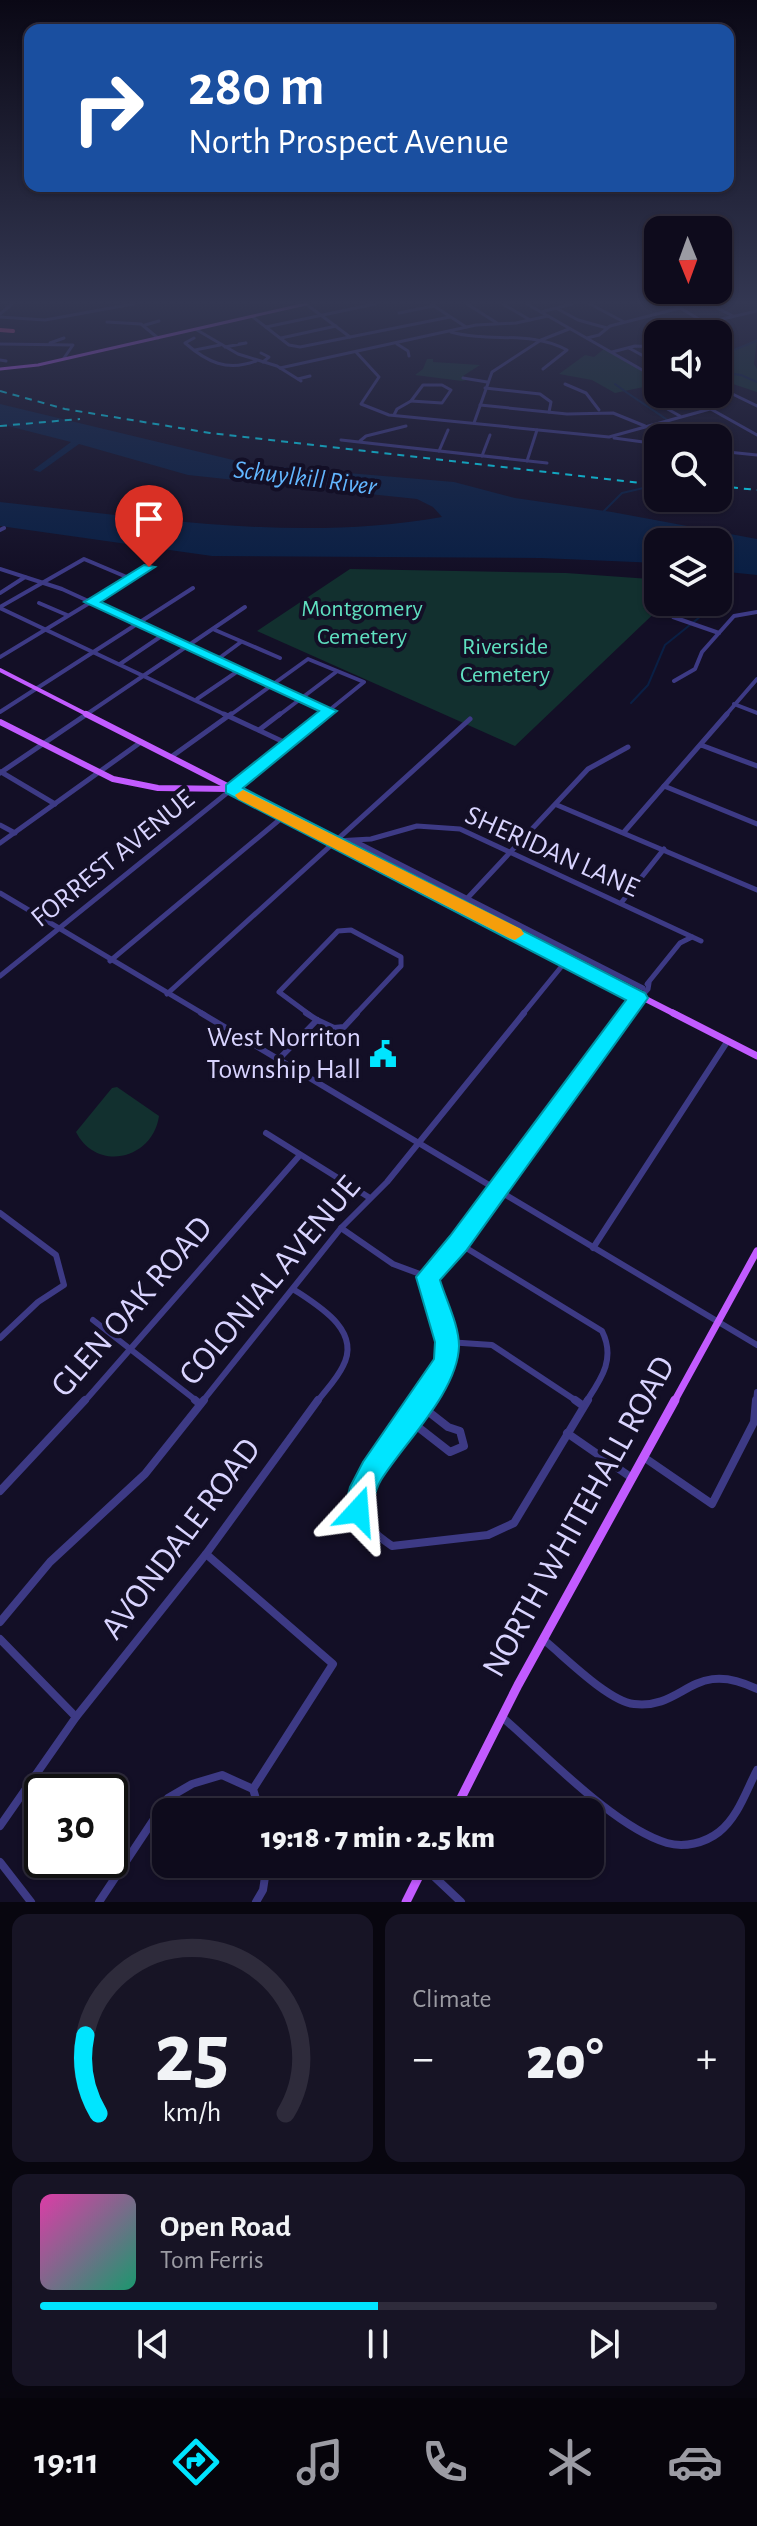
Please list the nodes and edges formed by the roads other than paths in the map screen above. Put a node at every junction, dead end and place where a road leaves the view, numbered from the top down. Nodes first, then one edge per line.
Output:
1 (368, 393) edge
2 (416, 393) edge
3 (450, 393) edge
4 (484, 393) edge
5 (524, 393) edge
6 (585, 393) edge
7 (732, 394) edge
8 (411, 401) junction
9 (480, 405) junction
10 (757, 406) edge
11 (666, 408) edge
12 (710, 409) joint
13 (600, 411) junction
14 (549, 412) junction
15 (394, 415) junction
16 (680, 416) junction
17 (474, 423) junction
18 (653, 424) edge
19 (644, 425) edge
20 (406, 426) dead end
21 (644, 427) edge
22 (448, 430) dead end
23 (537, 430) junction
24 (490, 435) dead end
25 (757, 435) edge
26 (609, 437) junction
27 (341, 440) dead end
28 (360, 442) junction
29 (644, 442) edge
30 (439, 451) junction
31 (732, 452) edge
32 (757, 455) edge
33 (482, 456) junction
34 (527, 461) junction
35 (547, 463) dead end
36 (149, 567) dead end
37 (0, 569) edge
38 (7, 572) junction
39 (0, 577) edge
40 (25, 577) junction
41 (130, 579) junction
42 (44, 582) junction
43 (193, 588) dead end
44 (0, 593) edge
45 (167, 595) dead end
46 (176, 599) junction
47 (91, 602) junction
48 (39, 603) dead end
49 (0, 607) edge
50 (245, 607) dead end
51 (757, 612) edge
52 (68, 615) junction
53 (673, 617) dead end
54 (138, 623) junction
55 (48, 629) junction
56 (214, 629) junction
57 (719, 633) junction
58 (164, 635) junction
59 (241, 642) junction
60 (189, 646) junction
61 (93, 651) junction
62 (0, 657) edge
63 (280, 658) dead end
64 (218, 659) junction
65 (120, 664) junction
66 (241, 669) junction
67 (0, 670) edge
68 (336, 671) junction
69 (145, 676) junction
70 (757, 679) edge
71 (674, 681) dead end
72 (273, 685) junction
73 (36, 689) junction
74 (302, 697) junction
75 (196, 699) junction
76 (734, 704) junction
77 (329, 711) junction
78 (0, 712) edge
79 (757, 713) edge
80 (88, 715) junction
81 (230, 716) junction
82 (470, 719) dead end
83 (0, 722) edge
84 (259, 730) junction
85 (141, 742) junction
86 (288, 744) junction
87 (43, 745) junction
88 (701, 745) junction
89 (628, 747) dead end
90 (171, 757) junction
91 (757, 766) edge
92 (0, 772) edge
93 (97, 773) junction
94 (664, 786) junction
95 (231, 789) junction
96 (55, 804) junction
97 (557, 805) junction
98 (284, 816) junction
99 (757, 824) edge
100 (0, 825) edge
101 (624, 832) junction
102 (15, 833) junction
103 (353, 840) junction
104 (335, 841) junction
105 (0, 843) edge
106 (664, 849) junction
107 (511, 852) junction
108 (757, 890) edge
109 (0, 893) edge
110 (467, 897) junction
111 (621, 903) junction
112 (461, 905) junction
113 (57, 930) junction
114 (679, 931) junction
115 (692, 937) junction
116 (701, 941) dead end
117 (680, 943) junction
118 (110, 961) junction
119 (566, 961) junction
120 (0, 976) edge
121 (649, 983) junction
122 (643, 988) junction
123 (167, 994) junction
124 (639, 998) junction
125 (317, 1020) junction
126 (727, 1042) junction
127 (757, 1055) edge
128 (277, 1061) junction
129 (266, 1133) dead end
130 (417, 1144) junction
131 (300, 1155) junction
132 (494, 1191) junction
133 (370, 1198) junction
134 (0, 1213) edge
135 (341, 1228) junction
136 (458, 1243) junction
137 (593, 1248) junction
138 (757, 1251) edge
139 (428, 1277) junction
140 (293, 1289) junction
141 (93, 1320) dead end
142 (719, 1321) junction
143 (0, 1338) edge
144 (447, 1342) junction
145 (757, 1345) edge
146 (131, 1350) junction
147 (757, 1392) edge
148 (200, 1404) junction
149 (420, 1405) junction
150 (582, 1405) junction
151 (409, 1420) junction
152 (567, 1433) junction
153 (645, 1458) junction
154 (634, 1479) junction
155 (0, 1491) edge
156 (206, 1554) junction
157 (0, 1622) edge
158 (0, 1639) edge
159 (543, 1640) junction
160 (757, 1689) edge
161 (76, 1717) junction
162 (502, 1717) junction
163 (757, 1770) edge
164 (253, 1789) junction
165 (256, 1798) edge
166 (461, 1798) edge
167 (0, 1826) edge
168 (0, 1862) edge
169 (265, 1878) edge
170 (418, 1878) edge
171 (438, 1878) edge
172 (31, 1902) edge
173 (99, 1902) edge
174 (256, 1902) edge
175 (406, 1902) edge
176 (461, 1902) edge

1 - 15 street
2 - 8 street
3 - 8 street
4 - 9 street
5 - 14 street
6 - 13 street
7 - 10 street
8 - 15 street
9 - 14 street
9 - 17 street
11 - 16 street
12 - 16 street
12 - 25 street
13 - 14 street
13 - 19 street
15 - 17 street
16 - 18 street
17 - 23 street
20 - 28 street
21 - 26 street
22 - 30 street
23 - 26 street
23 - 34 street
24 - 33 street
26 - 29 street
27 - 28 street
28 - 30 street
30 - 33 street
31 - 32 street
33 - 34 street
34 - 35 street
36 - 41 street
37 - 38 street
38 - 39 street
38 - 40 street
40 - 42 street
40 - 44 street
41 - 42 street
41 - 47 street
42 - 47 street
42 - 49 street
43 - 46 street
45 - 46 street
46 - 54 street
47 - 52 street
47 - 54 street
48 - 52 street
49 - 55 street
50 - 56 street
51 - 57 street
52 - 55 street
53 - 57 street
54 - 58 street
54 - 61 street
55 - 61 street
55 - 62 street
56 - 59 street
56 - 60 street
57 - 71 street
58 - 60 street
58 - 65 street
59 - 63 street
59 - 64 street
60 - 64 street
60 - 69 street
61 - 65 street
61 - 73 street
64 - 66 street
65 - 69 street
66 - 72 street
66 - 75 street
67 - 73 main road
68 - 72 street
68 - 74 street
68 - 77 street, FORREST AVENUE
69 - 75 street
69 - 80 street
70 - 76 street
72 - 74 street
72 - 81 street
73 - 78 street
73 - 80 main road
74 - 77 street
74 - 84 street
75 - 81 street
76 - 79 street
76 - 88 street
77 - 86 street, FORREST AVENUE
80 - 85 main road
80 - 87 street
81 - 84 street
81 - 90 street
82 - 104 street
83 - 87 main road
84 - 86 street
85 - 90 main road
85 - 93 street
86 - 95 street, FORREST AVENUE
87 - 92 street
87 - 93 main road
88 - 91 street
88 - 94 street
89 - 97 street
90 - 95 main road
92 - 96 street
93 - 95 main road
93 - 96 street
94 - 99 street
94 - 101 street
95 - 98 main road
95 - 113 street, FORREST AVENUE
96 - 102 street
97 - 101 street
97 - 107 street
98 - 104 main road
98 - 118 street
100 - 102 street
101 - 106 street
102 - 105 street
103 - 104 street, SHERIDAN LANE
103 - 107 street, SHERIDAN LANE
103 - 110 street
104 - 112 main road
104 - 123 street
106 - 108 street
106 - 111 street
107 - 110 street
107 - 111 street, SHERIDAN LANE
109 - 113 street
110 - 112 street
110 - 122 street
111 - 114 street, SHERIDAN LANE
112 - 119 main road
113 - 118 street
113 - 120 street, FORREST AVENUE
114 - 115 street, SHERIDAN LANE
114 - 117 street
115 - 116 street, SHERIDAN LANE
115 - 117 street
117 - 121 street
118 - 123 street
119 - 124 main road
119 - 130 street, COLONIAL AVENUE
121 - 122 street
121 - 124 street
122 - 124 street
123 - 128 street
124 - 126 main road
124 - 132 street
125 - 125 street
125 - 128 street
126 - 127 main road
126 - 137 street
128 - 130 street
129 - 131 street
130 - 132 street
130 - 133 street, COLONIAL AVENUE
131 - 133 street
131 - 146 street, GLEN OAK ROAD
132 - 136 street
132 - 137 street
133 - 135 street, COLONIAL AVENUE
134 - 143 street
135 - 139 street
135 - 140 street, COLONIAL AVENUE
136 - 139 street
136 - 150 street
137 - 142 street
138 - 142 main road, NORTH WHITEHALL ROAD
139 - 144 street
140 - 148 street, COLONIAL AVENUE
140 - 156 street, AVONDALE ROAD
141 - 146 street
142 - 145 street
142 - 153 main road, NORTH WHITEHALL ROAD
144 - 149 street
144 - 150 street
146 - 148 street
146 - 155 street, GLEN OAK ROAD
147 - 153 street
148 - 157 street, COLONIAL AVENUE
149 - 151 street
149 - 151 street
150 - 152 street
151 - 152 street
152 - 154 street
153 - 154 main road, NORTH WHITEHALL ROAD
154 - 159 main road, NORTH WHITEHALL ROAD
156 - 161 street, AVONDALE ROAD
156 - 164 street
158 - 161 street
159 - 160 street
159 - 162 main road, NORTH WHITEHALL ROAD
161 - 167 street, AVONDALE ROAD
162 - 163 street
162 - 166 main road, NORTH WHITEHALL ROAD
164 - 165 street
164 - 173 street
168 - 172 street
169 - 174 street
170 - 175 main road
171 - 176 street

